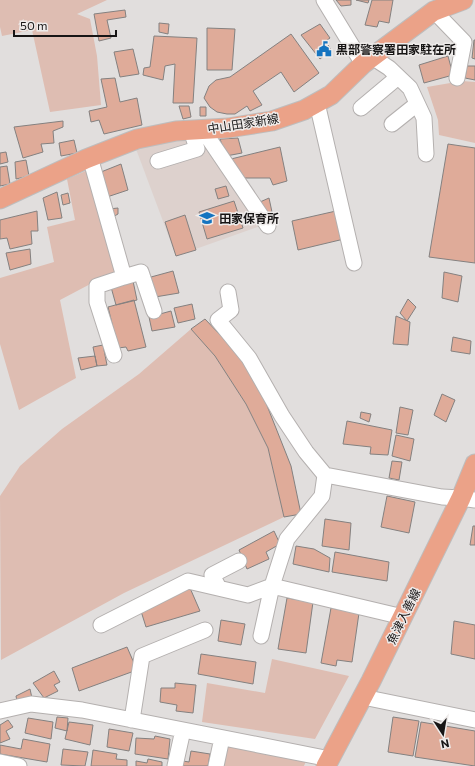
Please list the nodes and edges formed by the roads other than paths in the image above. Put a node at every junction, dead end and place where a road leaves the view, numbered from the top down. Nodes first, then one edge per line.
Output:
1 (324, 0) edge
2 (463, 0) edge
3 (434, 11) junction
4 (368, 60) junction
5 (398, 77) junction
6 (457, 78) dead end
7 (317, 103) junction
8 (417, 104) junction
9 (361, 108) dead end
10 (392, 124) dead end
11 (197, 130) junction
12 (426, 154) dead end
13 (90, 157) junction
14 (158, 161) dead end
15 (0, 199) edge
16 (268, 226) dead end
17 (354, 263) dead end
18 (124, 277) junction
19 (228, 292) dead end
20 (154, 311) dead end
21 (114, 356) dead end
22 (475, 464) edge
23 (325, 475) junction
24 (468, 499) edge
25 (239, 561) dead end
26 (272, 586) junction
27 (219, 588) junction
28 (403, 617) junction
29 (101, 625) dead end
30 (205, 630) dead end
31 (261, 636) dead end
32 (363, 697) junction
33 (0, 711) edge
34 (132, 720) junction
35 (475, 720) edge
36 (183, 730) junction
37 (222, 738) junction
38 (0, 762) edge
39 (328, 763) edge
40 (19, 766) edge
41 (175, 766) edge
42 (216, 766) edge

1 - 4 street
2 - 3 main road, 中山田家新線
3 - 4 main road, 中山田家新線
3 - 6 street
4 - 5 street
4 - 7 main road, 中山田家新線
5 - 8 street
5 - 9 street
7 - 11 main road, 中山田家新線
7 - 17 street
8 - 10 street
8 - 12 street
11 - 13 main road, 中山田家新線
11 - 14 street
11 - 16 street
13 - 15 main road, 中山田家新線
13 - 18 street
18 - 20 street
18 - 21 street
19 - 23 street
22 - 24 main road, 魚津入善線
23 - 24 street
23 - 26 street
24 - 28 main road, 魚津入善線
25 - 27 street
26 - 27 street
26 - 28 street
26 - 31 street
27 - 29 street
28 - 32 main road, 魚津入善線
30 - 34 street
32 - 35 street
32 - 39 main road, 魚津入善線
33 - 34 street
34 - 36 street
36 - 37 street
36 - 41 street
37 - 39 street
37 - 42 street
38 - 40 street

